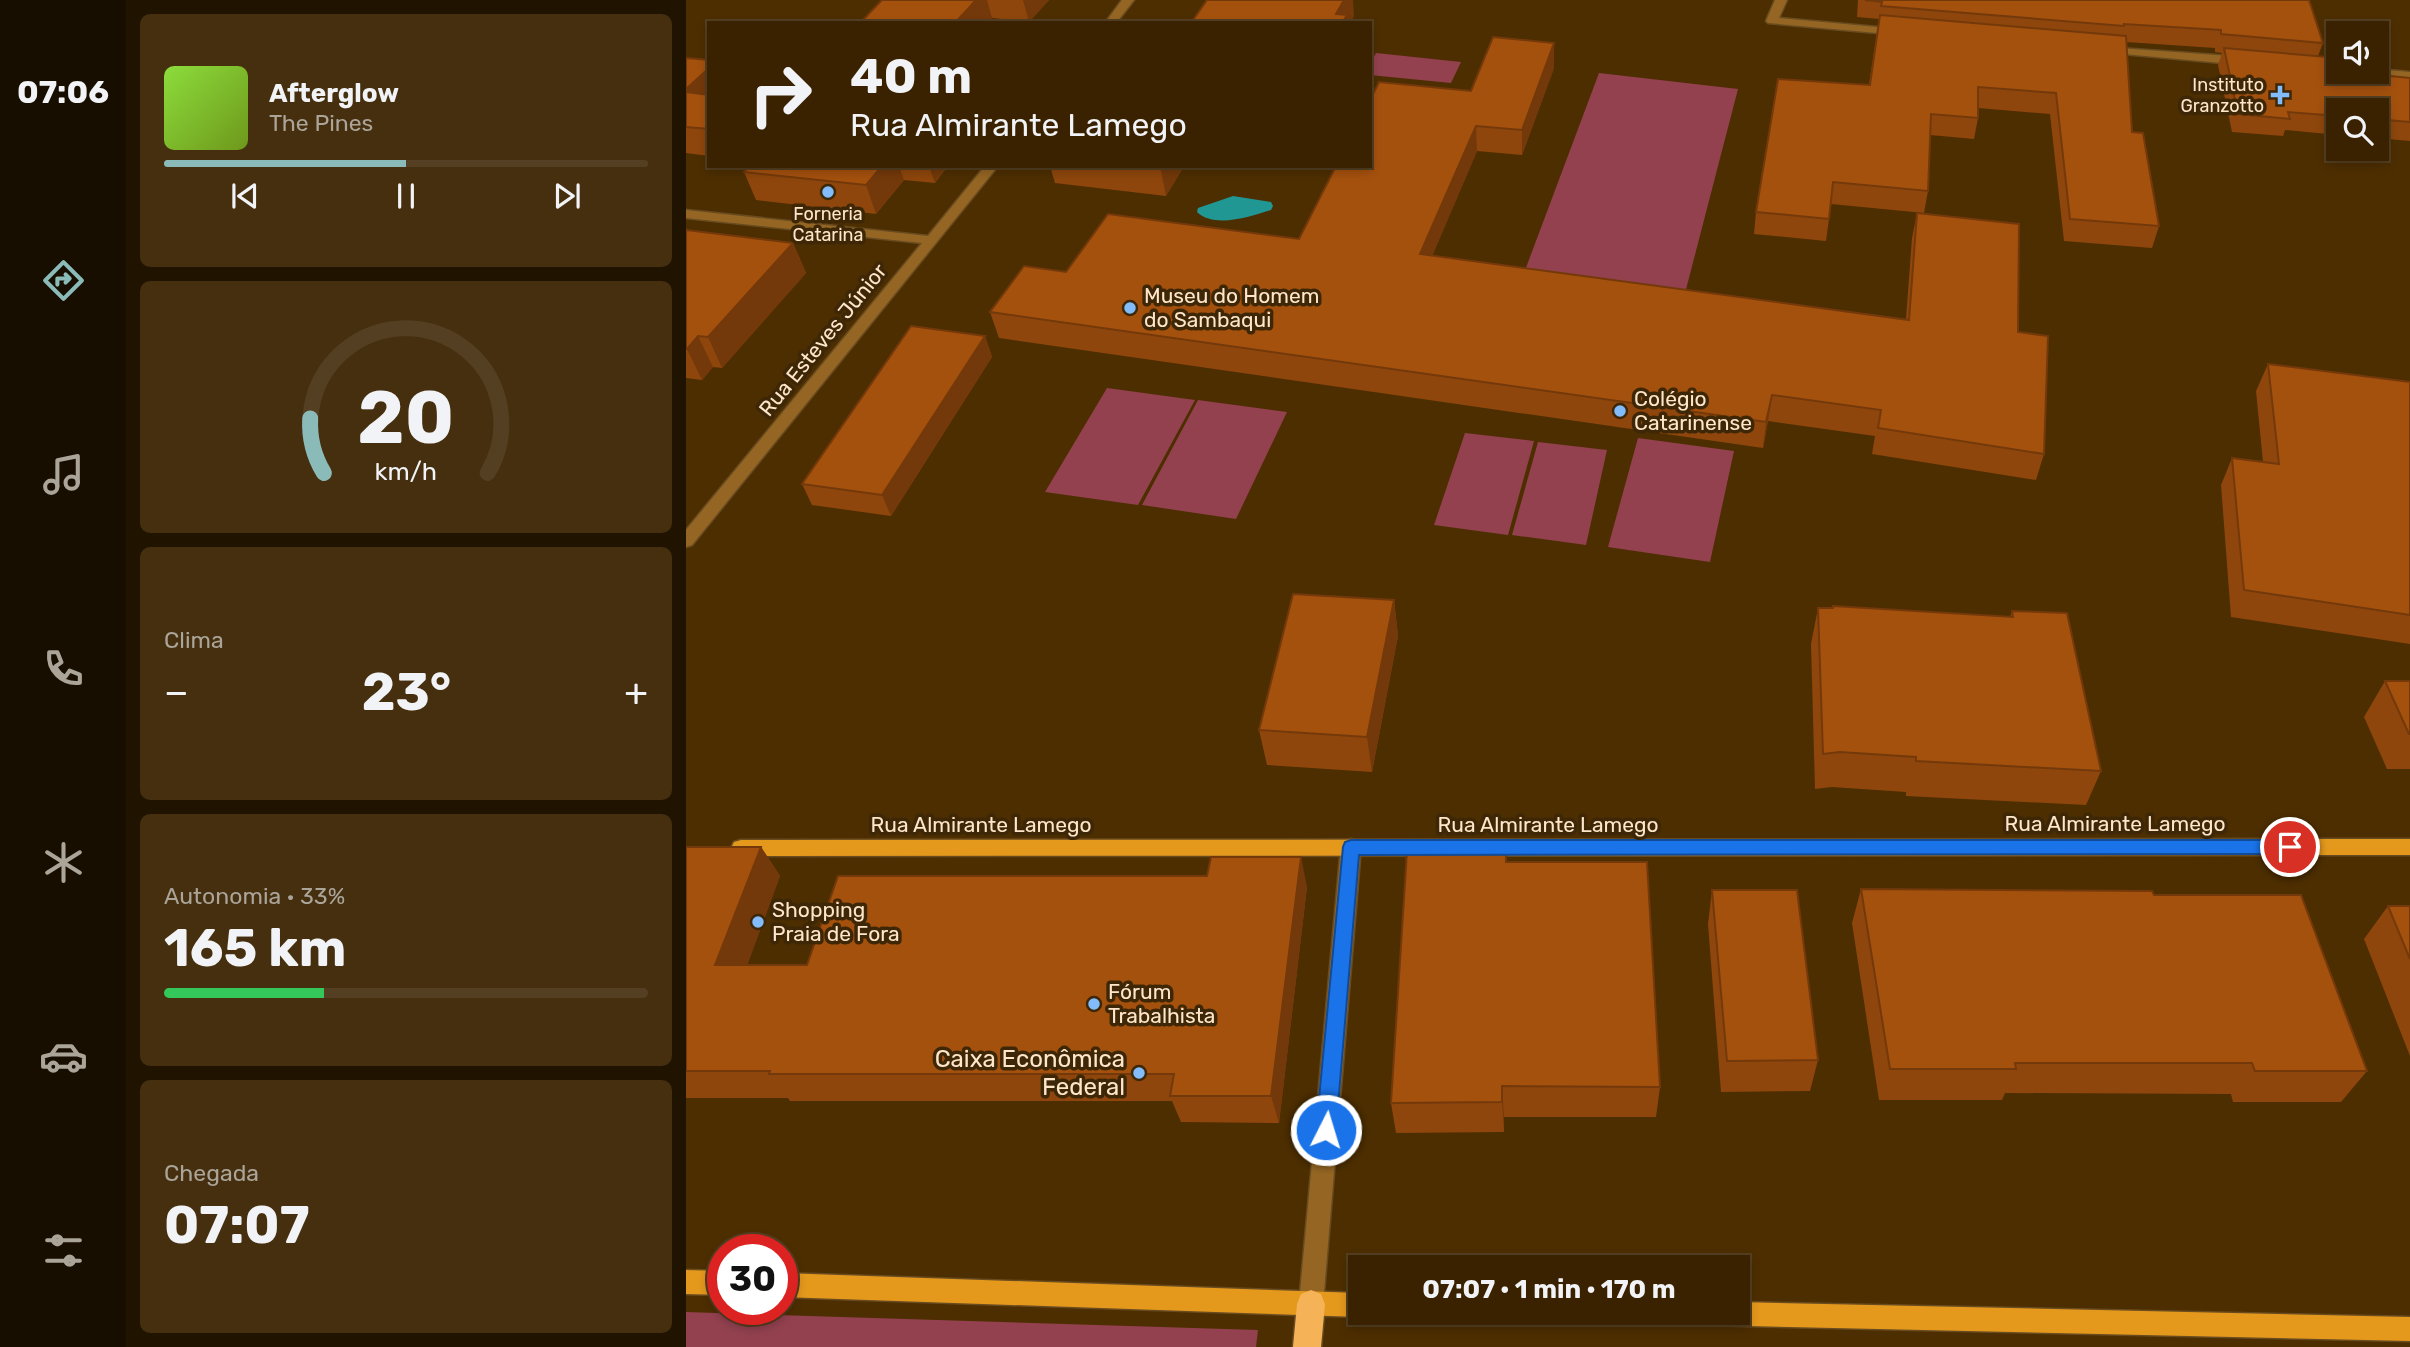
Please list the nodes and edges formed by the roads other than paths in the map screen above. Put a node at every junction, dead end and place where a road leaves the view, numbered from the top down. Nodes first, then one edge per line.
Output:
1 (1128, 0) edge
2 (1781, 0) edge
3 (1112, 21) edge
4 (1912, 33) edge
5 (2091, 48) edge
6 (2256, 62) edge
7 (2297, 66) edge
8 (2326, 68) edge
9 (2389, 74) edge
10 (2410, 76) edge
11 (990, 168) edge
12 (686, 214) edge
13 (932, 240) junction
14 (686, 541) edge
15 (1351, 847) junction
16 (2410, 847) edge
17 (727, 848) edge
18 (686, 1282) edge
19 (707, 1283) edge
20 (798, 1286) edge
21 (1311, 1304) junction
22 (1348, 1305) edge
23 (1750, 1314) edge
24 (2410, 1329) edge
25 (1307, 1347) edge

1 - 3 street
2 - 4 street
5 - 6 street
7 - 8 street
9 - 10 street
11 - 13 street, Rua Esteves Júnior
12 - 13 street
13 - 14 street, Rua Esteves Júnior
15 - 16 main road, Rua Almirante Lamego
15 - 17 main road, Rua Almirante Lamego
15 - 21 street
18 - 19 main road
20 - 21 main road
21 - 22 main road
21 - 25 highway
23 - 24 main road

